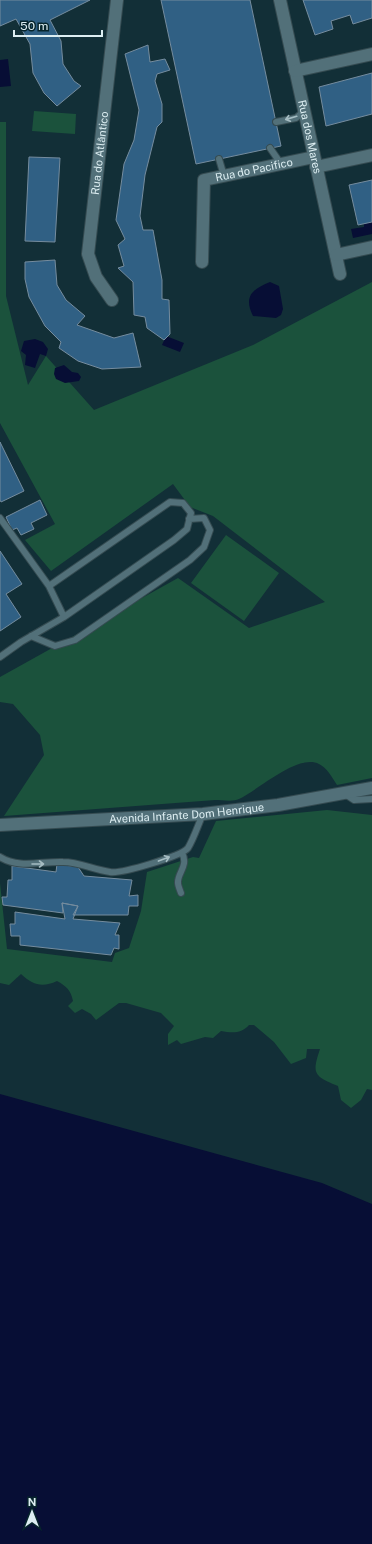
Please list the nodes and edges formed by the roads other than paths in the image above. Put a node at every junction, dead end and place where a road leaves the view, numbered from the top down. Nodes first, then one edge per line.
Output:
1 (117, 0) edge
2 (280, 0) edge
3 (372, 54) edge
4 (295, 71) junction
5 (304, 111) junction
6 (276, 122) dead end
7 (270, 148) dead end
8 (372, 155) edge
9 (219, 159) dead end
10 (315, 162) junction
11 (287, 163) junction
12 (224, 176) junction
13 (372, 247) edge
14 (336, 255) junction
15 (202, 262) dead end
16 (340, 274) dead end
17 (112, 300) dead end
18 (0, 518) edge
19 (189, 519) junction
20 (49, 586) junction
21 (64, 617) junction
22 (31, 636) junction
23 (0, 657) edge
24 (372, 788) edge
25 (345, 794) junction
26 (372, 799) edge
27 (203, 814) junction
28 (0, 825) edge
29 (182, 853) junction
30 (0, 857) edge
31 (181, 893) dead end

1 - 17 street, Rua do Atlântico
2 - 4 street, Rua dos Mares
3 - 4 street
4 - 5 street, Rua dos Mares
5 -> 6 lane
5 - 10 street, Rua dos Mares
7 - 11 lane
8 - 10 street, Rua do Pacifico
9 - 12 lane
10 - 11 street, Rua do Pacifico
10 - 14 street, Rua dos Mares
11 - 12 street, Rua do Pacifico
12 - 15 street, Rua do Pacifico
13 - 14 street
14 - 16 street, Rua dos Mares
18 - 20 lane
19 - 20 lane
19 - 21 lane
19 - 22 lane
20 - 21 lane
21 - 22 lane
22 - 23 lane
24 - 25 street, Avenida Infante Dom Henrique
25 - 26 lane
25 - 27 street, Avenida Infante Dom Henrique
27 - 28 street, Avenida Infante Dom Henrique
27 - 29 lane
30 -> 29 lane
29 - 31 lane

